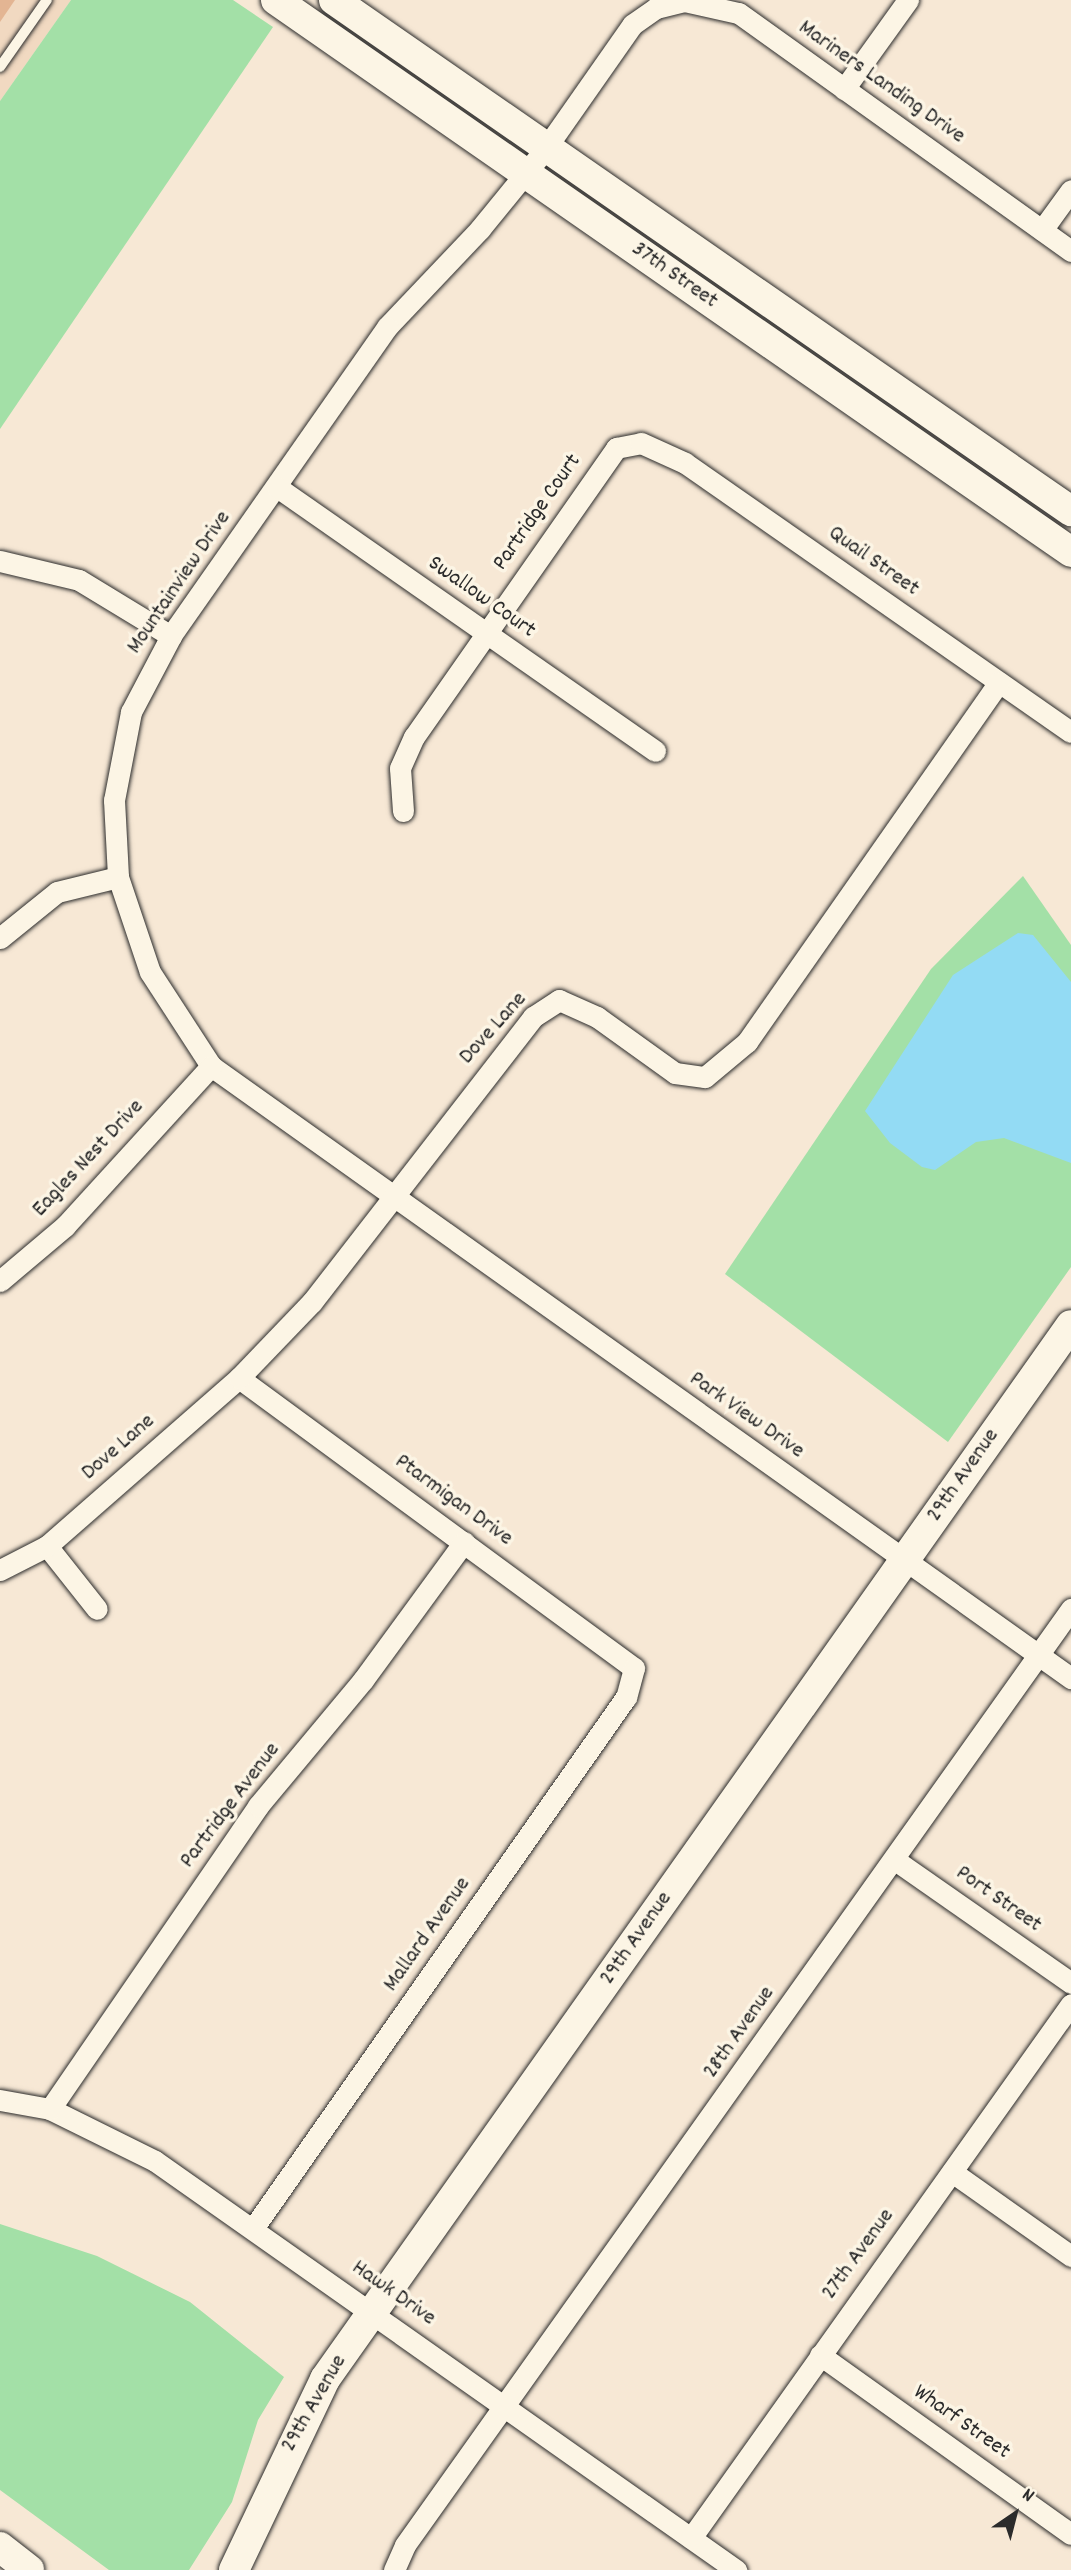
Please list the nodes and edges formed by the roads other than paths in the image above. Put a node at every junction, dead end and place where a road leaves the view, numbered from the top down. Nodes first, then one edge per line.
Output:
1 (47, 0) edge
2 (276, 0) edge
3 (334, 0) edge
4 (908, 0) edge
5 (0, 67) edge
6 (844, 89) junction
7 (546, 148) junction
8 (523, 171) junction
9 (1071, 190) edge
10 (1042, 230) junction
11 (1071, 251) edge
12 (641, 443) joint
13 (277, 487) junction
14 (1071, 511) edge
15 (1071, 552) edge
16 (0, 561) edge
17 (486, 633) junction
18 (171, 636) junction
19 (999, 682) junction
20 (1071, 732) edge
21 (655, 751) dead end
22 (402, 810) dead end
23 (118, 877) junction
24 (0, 939) edge
25 (211, 1066) junction
26 (390, 1198) junction
27 (0, 1281) edge
28 (1071, 1325) edge
29 (239, 1378) junction
30 (464, 1542) junction
31 (47, 1546) junction
32 (905, 1559) junction
33 (0, 1570) edge
34 (97, 1609) dead end
35 (1071, 1609) edge
36 (1039, 1654) junction
37 (634, 1668) joint
38 (1071, 1678) edge
39 (895, 1860) junction
40 (1071, 1983) edge
41 (1071, 2004) edge
42 (0, 2100) edge
43 (50, 2109) junction
44 (952, 2172) junction
45 (254, 2227) junction
46 (1071, 2256) edge
47 (372, 2313) junction
48 (820, 2355) junction
49 (508, 2407) junction
50 (1071, 2534) edge
51 (691, 2538) junction
52 (0, 2547) edge
53 (29, 2570) edge
54 (234, 2570) edge
55 (394, 2570) edge
56 (736, 2570) edge

1 - 5 lane
2 - 8 main road, 37th Street
3 - 7 main road, 37th Street
4 - 6 street
6 - 7 street, Mariners Landing Drive
6 - 10 street, Mariners Landing Drive
7 - 8 street, Mountainview Drive
7 - 14 main road, 37th Street
8 - 13 street, Mountainview Drive
8 - 15 main road, 37th Street
9 - 10 street
10 - 11 street, Mariners Landing Drive
12 - 17 street, Partridge Court
12 - 19 street, Quail Street
13 - 17 street, Swallow Court
13 - 18 street, Mountainview Drive
16 - 18 street
17 - 21 street, Swallow Court
17 - 22 street, Partridge Court
18 - 23 street, Mountainview Drive
19 - 20 street, Quail Street
19 - 26 street, Dove Lane
23 - 24 street
23 - 25 street, Mountainview Drive
25 - 26 street, Mountainview Drive
25 - 27 street, Eagles Nest Drive
26 - 29 street, Dove Lane
26 - 32 street, Park View Drive
28 - 32 main road, 29th Avenue
29 - 30 street, Ptarmigan Drive
29 - 31 street, Dove Lane
30 - 37 street, Ptarmigan Drive
30 - 43 street, Partridge Avenue
31 - 33 street, Dove Lane
31 - 34 street
32 - 36 street, Park View Drive
32 - 47 main road, 29th Avenue
35 - 36 street, 28th Avenue
36 - 38 street, Park View Drive
36 - 39 street, 28th Avenue
37 - 45 street, Mallard Avenue
39 - 40 street, Port Street
39 - 49 street, 28th Avenue
41 - 44 street, 27th Avenue
42 - 43 street, Hawk Drive
43 - 45 street, Hawk Drive
44 - 46 street
44 - 48 street, 27th Avenue
45 - 47 street, Hawk Drive
47 - 49 street, Hawk Drive
47 - 54 main road, 29th Avenue
48 - 50 street, Wharf Street
48 - 51 street, 27th Avenue
49 - 51 street, Hawk Drive
49 - 55 street, 28th Avenue
51 - 56 street, Hawk Drive
52 - 53 main road

